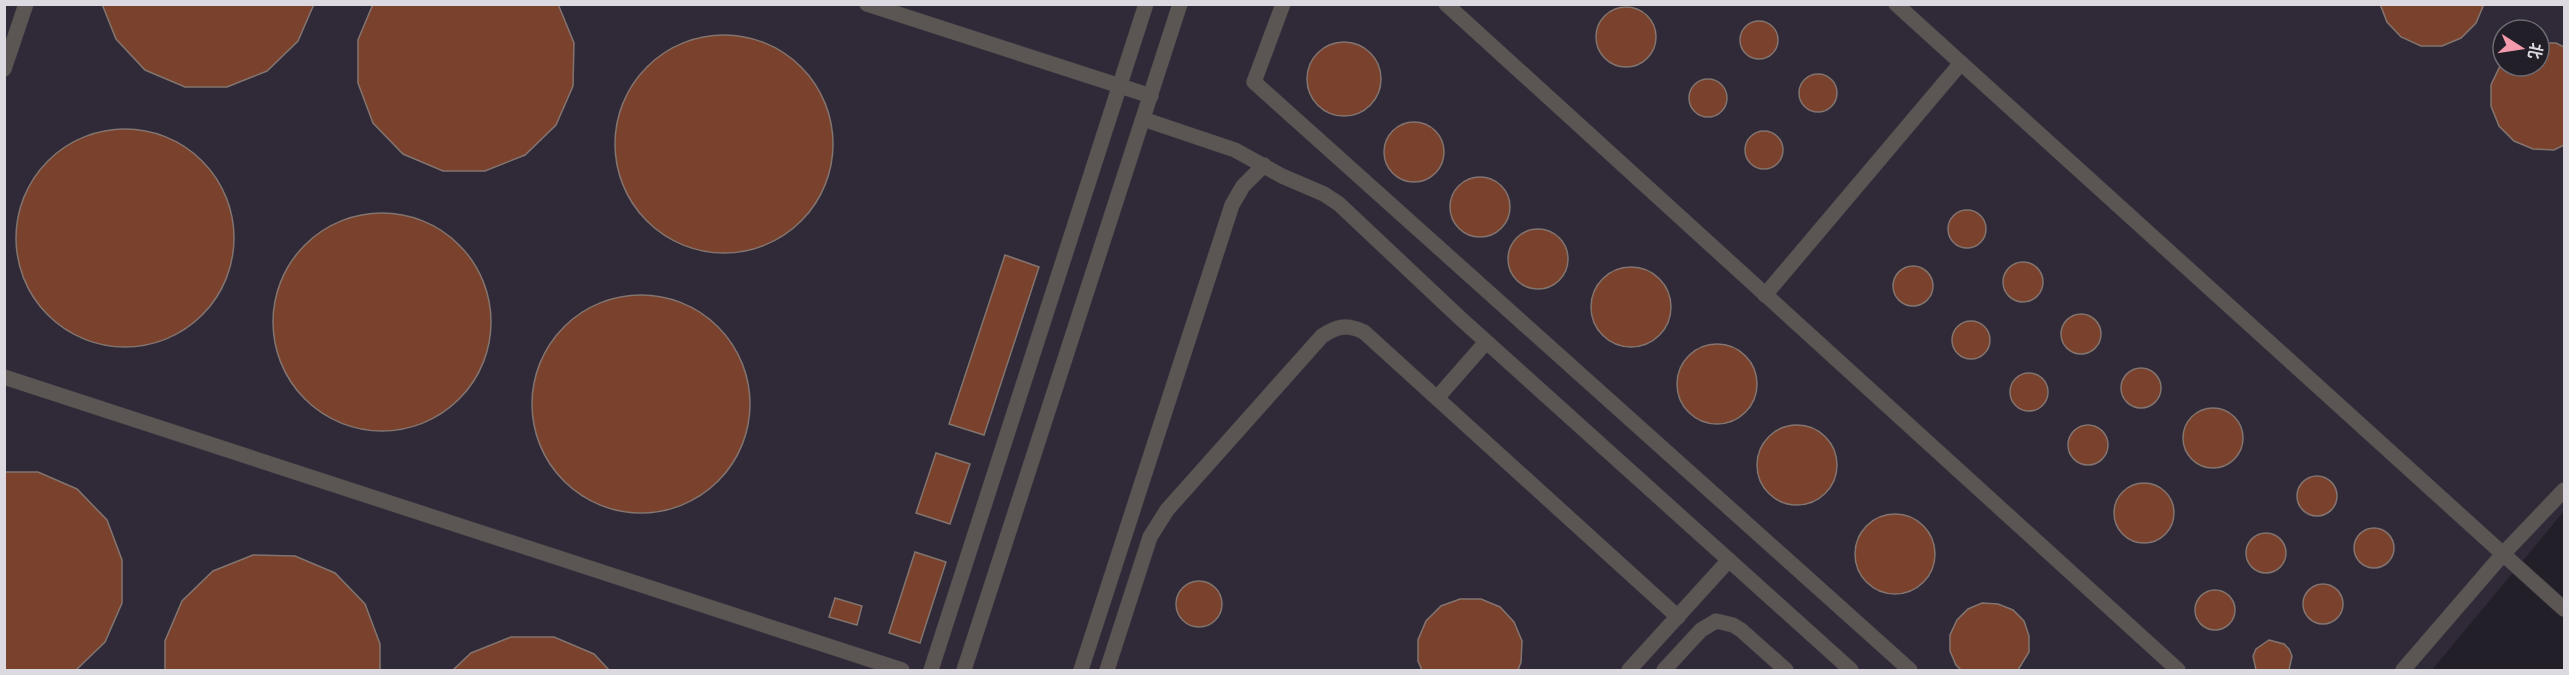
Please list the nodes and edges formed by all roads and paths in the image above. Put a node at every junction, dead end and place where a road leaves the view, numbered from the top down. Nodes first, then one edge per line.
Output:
1 (26, 4) edge
2 (867, 4) edge
3 (1146, 4) edge
4 (1180, 4) edge
5 (1283, 4) edge
6 (1446, 4) edge
7 (1896, 4) edge
8 (1961, 63) junction
9 (4, 69) edge
10 (1120, 86) junction
11 (1150, 96) junction
12 (1143, 119) junction
13 (1264, 165) junction
14 (1765, 295) junction
15 (1486, 342) junction
16 (4, 377) edge
17 (1437, 398) junction
18 (2565, 490) edge
19 (2502, 554) junction
20 (1729, 560) junction
21 (2565, 609) edge
22 (1678, 617) junction
23 (902, 670) edge
24 (931, 670) edge
25 (964, 670) edge
26 (1082, 670) edge
27 (1107, 670) edge
28 (1629, 670) edge
29 (1664, 670) edge
30 (1786, 670) edge
31 (1851, 670) edge
32 (1910, 670) edge
33 (2178, 670) edge
34 (2403, 670) edge

1 - 9 lane
2 - 10 lane
3 - 10 lane
4 - 11 lane
5 - 32 lane
6 - 14 lane
7 - 8 lane
8 - 14 lane
8 - 19 lane
10 - 11 lane
10 - 24 lane
11 - 12 lane
12 - 13 lane
12 - 25 lane
13 - 15 lane
13 - 26 lane
14 - 33 lane
15 - 17 lane
15 - 20 lane
16 - 23 lane
17 - 22 lane
17 - 27 lane
18 - 19 lane
19 - 21 lane
19 - 34 lane
20 - 22 lane
20 - 31 lane
22 - 28 lane
29 - 30 lane

